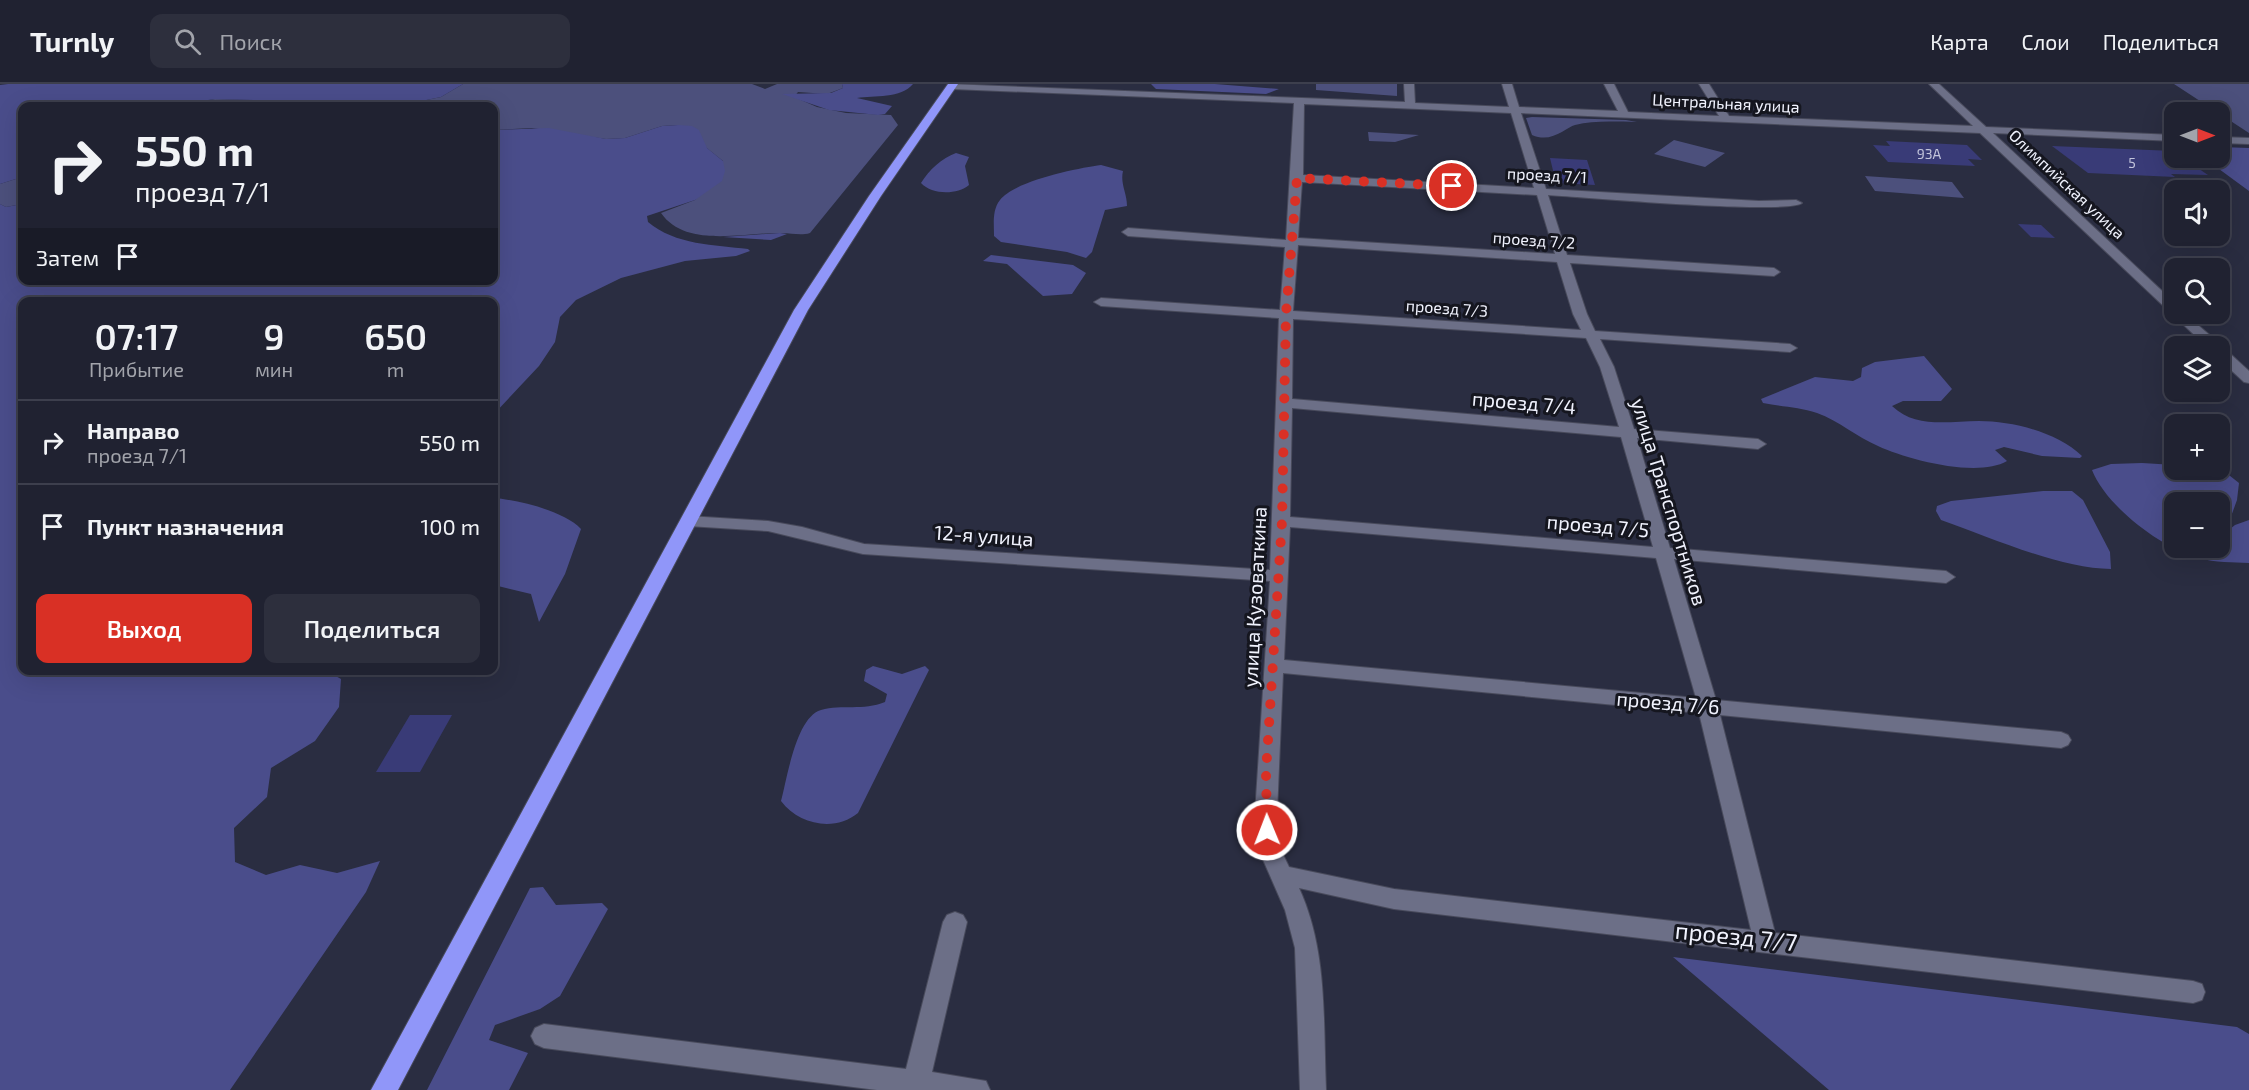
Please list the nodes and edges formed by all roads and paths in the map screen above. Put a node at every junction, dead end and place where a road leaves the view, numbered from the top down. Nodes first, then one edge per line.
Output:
1 (1409, 84) edge
2 (1507, 84) edge
3 (1609, 84) edge
4 (1704, 84) edge
5 (1934, 84) edge
6 (952, 85) edge
7 (1291, 97) junction
8 (1410, 104) junction
9 (1516, 109) junction
10 (1624, 113) junction
11 (1725, 118) junction
12 (1982, 129) junction
13 (2164, 137) edge
14 (2230, 140) edge
15 (2249, 141) edge
16 (1297, 178) junction
17 (1542, 191) junction
18 (1796, 203) dead end
19 (1128, 232) dead end
20 (1292, 242) junction
21 (1561, 259) junction
22 (1774, 272) dead end
23 (2164, 300) edge
24 (1101, 302) dead end
25 (1286, 314) junction
26 (2189, 324) edge
27 (1589, 334) junction
28 (2203, 336) edge
29 (1790, 348) dead end
30 (2230, 361) edge
31 (2249, 379) edge
32 (1286, 403) junction
33 (1628, 433) junction
34 (1758, 444) dead end
35 (688, 521) junction
36 (1282, 521) junction
37 (1663, 553) junction
38 (1280, 576) junction
39 (1946, 577) dead end
40 (1275, 666) junction
41 (1708, 707) junction
42 (2061, 741) dead end
43 (1281, 875) junction
44 (955, 922) dead end
45 (1765, 940) junction
46 (2193, 992) dead end
47 (544, 1036) dead end
48 (915, 1086) edge
49 (384, 1090) edge
50 (977, 1090) edge
51 (1313, 1090) edge

1 - 8 street
2 - 9 street, улица Транспортников
3 - 10 street
4 - 11 street
5 - 12 street, Олимпийская улица
6 - 7 street, Центральная улица
6 - 35 highway
7 - 8 street, Центральная улица
7 - 16 street, улица Кузоваткина
8 - 9 street, Центральная улица
9 - 10 street, Центральная улица
9 - 17 street, улица Транспортников
10 - 11 street, Центральная улица
11 - 12 street, Центральная улица
12 - 13 street, Центральная улица
12 - 23 street, Олимпийская улица
14 - 15 street
16 - 17 street, проезд 7/1
16 - 20 street, улица Кузоваткина
17 - 18 street, проезд 7/1
17 - 21 street, улица Транспортников
19 - 20 street, проезд 7/2
20 - 21 street, проезд 7/2
20 - 25 street, улица Кузоваткина
21 - 22 street, проезд 7/2
21 - 27 street, улица Транспортников
24 - 25 street, проезд 7/3
25 - 27 street, проезд 7/3
25 - 32 street, улица Кузоваткина
26 - 28 street
27 - 29 street, проезд 7/3
27 - 33 street, улица Транспортников
30 - 31 street
32 - 33 street, проезд 7/4
32 - 36 street, улица Кузоваткина
33 - 34 street, проезд 7/4
33 - 37 street, улица Транспортников
35 - 38 street, 12-я улица
35 - 49 highway
36 - 37 street, проезд 7/5
36 - 38 street, улица Кузоваткина
37 - 39 street, проезд 7/5
37 - 41 street, улица Транспортников
38 - 40 street, улица Кузоваткина
40 - 41 street, проезд 7/6
40 - 43 street, улица Кузоваткина
41 - 42 street, проезд 7/6
41 - 45 street, улица Транспортников
43 - 45 street, проезд 7/7
43 - 51 street, улица Кузоваткина
44 - 48 street
45 - 46 street, проезд 7/7
47 - 48 street
48 - 50 street

